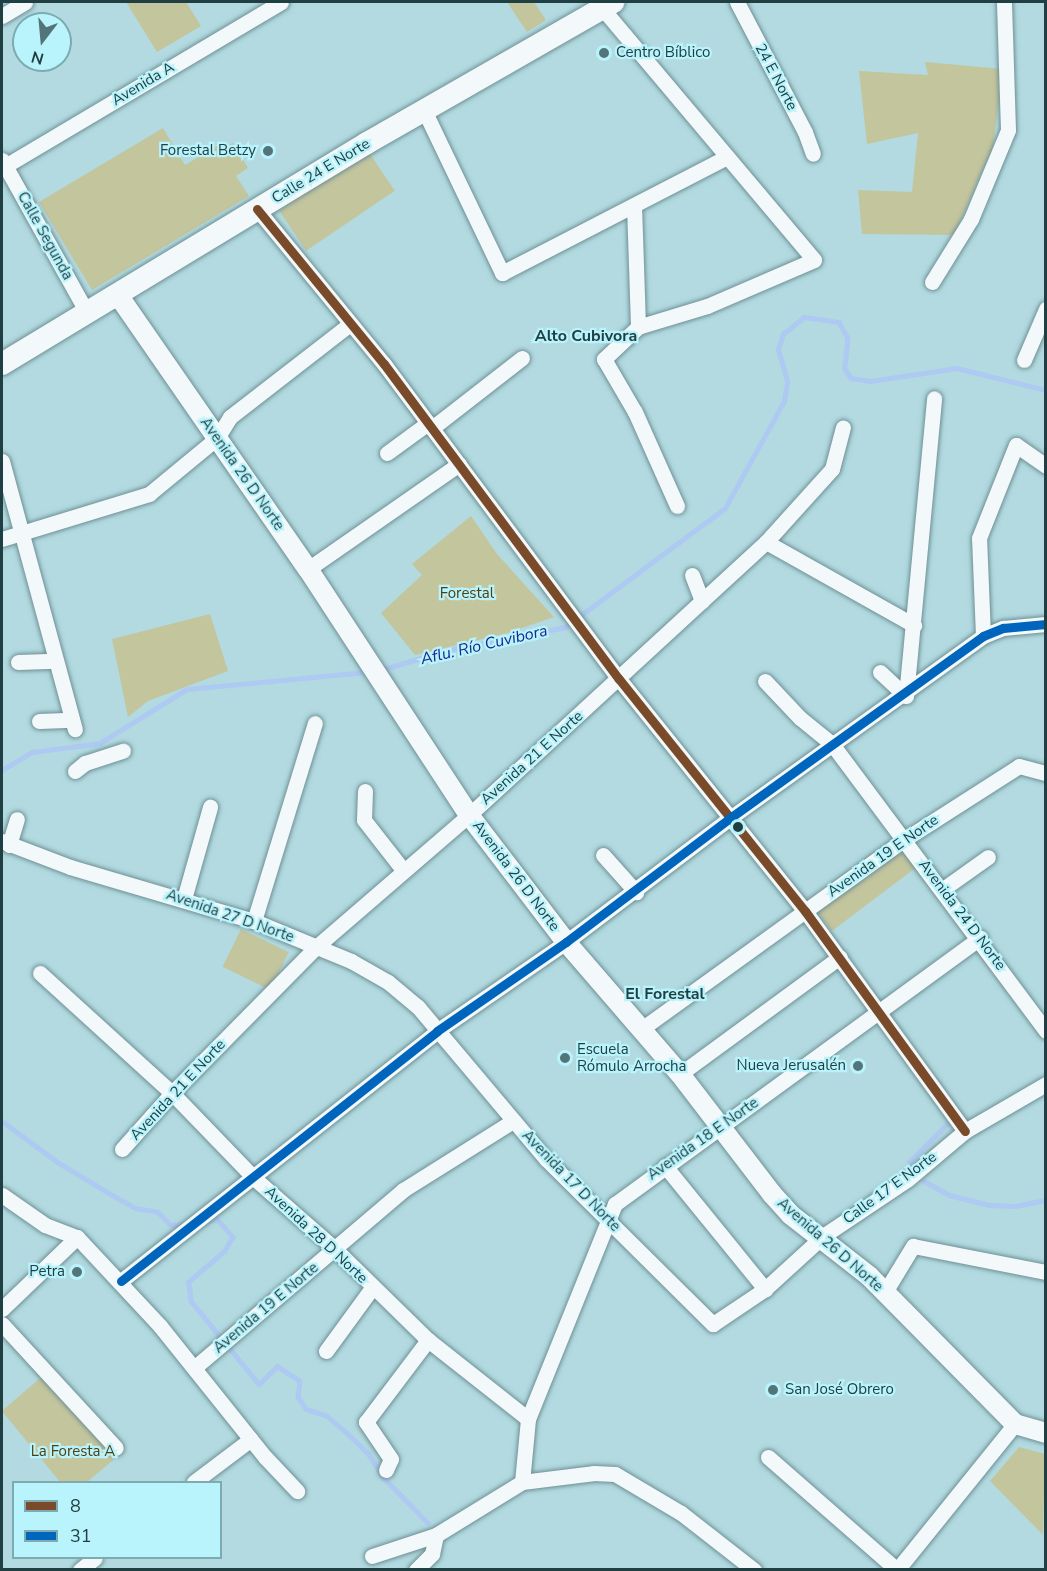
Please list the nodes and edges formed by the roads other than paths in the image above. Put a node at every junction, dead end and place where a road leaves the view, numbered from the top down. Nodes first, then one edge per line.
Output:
1 (25, 2) edge
2 (281, 2) edge
3 (737, 2) edge
4 (1004, 2) edge
5 (607, 5) edge
6 (2, 16) edge
7 (424, 110) junction
8 (813, 154) dead end
9 (727, 157) junction
10 (3, 163) edge
11 (633, 205) junction
12 (257, 209) junction
13 (932, 282) dead end
14 (118, 295) junction
15 (1046, 309) edge
16 (87, 313) junction
17 (350, 324) junction
18 (638, 327) junction
19 (522, 358) dead end
20 (1024, 360) dead end
21 (2, 364) edge
22 (934, 398) dead end
23 (430, 425) junction
24 (843, 427) dead end
25 (217, 438) junction
26 (387, 453) dead end
27 (2, 461) edge
28 (459, 464) junction
29 (1046, 466) edge
30 (677, 506) dead end
31 (24, 533) junction
32 (2, 539) edge
33 (766, 542) junction
34 (308, 569) junction
35 (692, 575) dead end
36 (702, 601) junction
37 (1046, 624) edge
38 (914, 625) junction
39 (983, 636) junction
40 (55, 661) junction
41 (18, 662) dead end
42 (880, 672) dead end
43 (619, 679) junction
44 (765, 681) dead end
45 (906, 696) junction
46 (39, 721) dead end
47 (315, 723) dead end
48 (832, 744) junction
49 (123, 751) dead end
50 (75, 771) dead end
51 (1046, 772) edge
52 (365, 791) dead end
53 (210, 807) dead end
54 (469, 815) junction
55 (730, 818) junction
56 (17, 819) dead end
57 (905, 839) junction
58 (5, 843) edge
59 (603, 855) dead end
60 (988, 857) dead end
61 (403, 870) junction
62 (943, 889) junction
63 (636, 892) junction
64 (184, 899) junction
65 (805, 911) junction
66 (254, 921) junction
67 (980, 938) junction
68 (566, 942) junction
69 (316, 947) junction
70 (840, 957) junction
71 (40, 973) dead end
72 (881, 1010) junction
73 (640, 1030) junction
74 (1046, 1031) edge
75 (437, 1032) junction
76 (680, 1074) junction
77 (1046, 1084) edge
78 (172, 1093) junction
79 (513, 1121) junction
80 (722, 1129) junction
81 (965, 1131) junction
82 (122, 1149) dead end
83 (665, 1166) junction
84 (254, 1178) junction
85 (2, 1195) edge
86 (607, 1219) junction
87 (823, 1236) junction
88 (77, 1237) junction
89 (335, 1249) junction
90 (1046, 1272) edge
91 (121, 1281) junction
92 (372, 1288) junction
93 (765, 1289) junction
94 (885, 1292) junction
95 (2, 1309) edge
96 (2, 1324) edge
97 (713, 1324) joint
98 (428, 1340) junction
99 (326, 1351) dead end
100 (194, 1368) junction
101 (528, 1419) junction
102 (1015, 1424) junction
103 (1046, 1433) edge
104 (251, 1439) junction
105 (116, 1448) dead end
106 (768, 1457) dead end
107 (386, 1470) dead end
108 (195, 1481) edge
109 (522, 1482) junction
110 (297, 1491) dead end
111 (436, 1535) junction
112 (372, 1557) dead end
113 (93, 1559) edge
114 (80, 1569) edge
115 (416, 1569) edge
116 (754, 1569) edge
117 (897, 1569) edge

1 - 6 street
2 - 10 street, Avenida A
3 - 8 street, 24 E Norte
4 - 13 street
5 - 7 main road, Calle 24 E Norte
5 - 9 street
7 - 11 street
7 - 12 main road, Calle 24 E Norte
9 - 11 street
9 - 18 street
10 - 16 street, Calle Segunda
11 - 18 street
12 - 14 main road, Calle 24 E Norte
12 - 17 street
14 - 16 main road, Calle 24 E Norte
14 - 25 street, Avenida 26 D Norte
15 - 20 street
16 - 21 main road, Calle 24 E Norte
17 - 23 street
17 - 25 street
18 - 30 street
19 - 23 street
22 - 38 street
23 - 26 street
23 - 28 street
24 - 33 street, Avenida 21 E Norte
25 - 31 street
25 - 34 street, Avenida 26 D Norte
27 - 31 street
28 - 34 street
28 - 43 street
29 - 39 street
31 - 32 street
31 - 40 street
33 - 36 street, Avenida 21 E Norte
33 - 38 street
34 - 54 street, Avenida 26 D Norte
35 - 36 street
36 - 43 street, Avenida 21 E Norte
37 - 39 street
38 - 45 street
39 - 45 street
40 - 41 street
40 - 46 street
42 - 45 street
43 - 54 street, Avenida 21 E Norte
43 - 55 street
44 - 48 street, Avenida 24 D Norte
45 - 48 street
47 - 66 street
48 - 55 street
48 - 57 street, Avenida 24 D Norte
49 - 50 street
51 - 57 street, Avenida 19 E Norte
52 - 61 street
53 - 64 street
54 - 61 street, Avenida 21 E Norte
54 - 68 street, Avenida 26 D Norte
55 - 63 street
55 - 65 street
56 - 58 street
57 - 62 street, Avenida 24 D Norte
57 - 65 street, Avenida 19 E Norte
58 - 64 street, Avenida 27 D Norte
59 - 63 street
60 - 62 street
61 - 69 street, Avenida 21 E Norte
62 - 67 street, Avenida 24 D Norte
63 - 68 street
64 - 66 street, Avenida 27 D Norte
65 - 70 street
65 - 73 street, Avenida 19 E Norte
66 - 69 street, Avenida 27 D Norte
67 - 72 street, Avenida 18 E Norte
67 - 74 street, Avenida 24 D Norte
68 - 73 street, Avenida 26 D Norte
68 - 75 street
69 - 75 street, Avenida 27 D Norte
69 - 78 street, Avenida 21 E Norte
70 - 72 street
70 - 76 street
71 - 78 street, Avenida 28 D Norte
72 - 80 street, Avenida 18 E Norte
72 - 81 street
73 - 76 street, Avenida 26 D Norte
75 - 79 street, Avenida 17 D Norte
75 - 84 street
76 - 80 street, Avenida 26 D Norte
77 - 81 street, Calle 17 E Norte
78 - 82 street, Avenida 21 E Norte
78 - 84 street, Avenida 28 D Norte
79 - 86 street, Avenida 17 D Norte
79 - 89 street, Avenida 19 E Norte
80 - 83 street, Avenida 18 E Norte
80 - 87 street, Avenida 26 D Norte
81 - 87 street, Calle 17 E Norte
83 - 86 street, Avenida 18 E Norte
83 - 93 street
84 - 89 street, Avenida 28 D Norte
84 - 91 street
85 - 88 street
86 - 97 street, Avenida 17 D Norte
86 - 101 street, Avenida 18 E Norte
87 - 93 street, Calle 17 E Norte
87 - 94 street, Avenida 26 D Norte
88 - 91 street
88 - 95 street
89 - 92 street, Avenida 28 D Norte
89 - 100 street, Avenida 19 E Norte
90 - 94 street
91 - 100 street
92 - 98 street, Avenida 28 D Norte
92 - 99 street
93 - 97 street, Calle 17 E Norte
94 - 102 street, Avenida 26 D Norte
96 - 105 street
98 - 101 street, Avenida 28 D Norte
98 - 107 street
100 - 104 street
101 - 109 street
102 - 103 street, Avenida 26 D Norte
102 - 117 street
104 - 108 street
104 - 110 street
106 - 117 street
109 - 111 street
109 - 116 street
111 - 112 street
111 - 115 street
113 - 114 street

